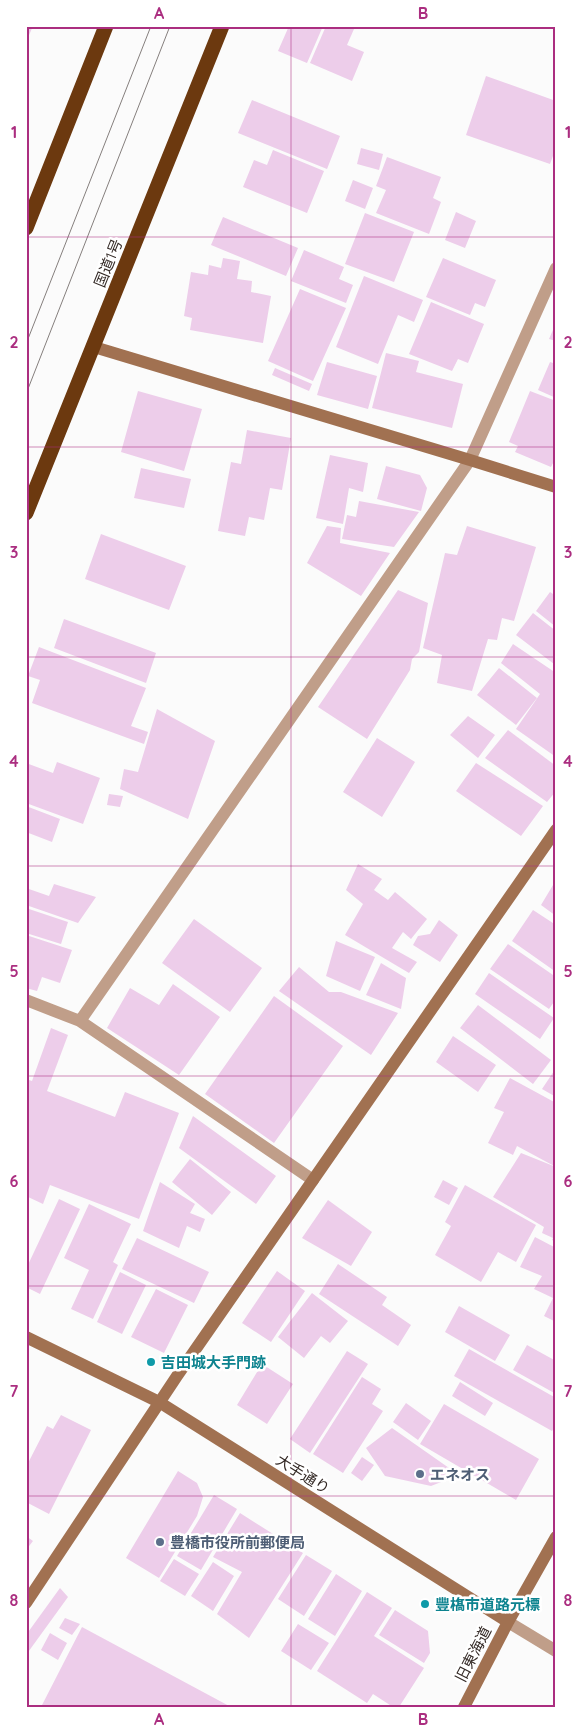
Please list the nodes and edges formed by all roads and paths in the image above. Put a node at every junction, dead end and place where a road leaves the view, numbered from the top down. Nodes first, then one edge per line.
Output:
1 (106, 26) edge
2 (222, 26) edge
3 (26, 228) edge
4 (556, 268) edge
5 (94, 347) junction
6 (470, 460) junction
7 (556, 487) edge
8 (26, 513) edge
9 (556, 830) edge
10 (26, 1000) edge
11 (80, 1021) junction
12 (313, 1180) junction
13 (26, 1337) edge
14 (159, 1402) junction
15 (556, 1537) edge
16 (26, 1603) edge
17 (508, 1622) junction
18 (556, 1651) edge
19 (464, 1707) edge

1 - 3 highway
2 - 5 highway, 国道1号
4 - 6 street
5 - 6 street
5 - 8 highway, 国道1号
6 - 7 street
6 - 11 street
9 - 12 street
10 - 11 street
11 - 12 street
12 - 14 street
13 - 14 street, 大手通り
14 - 16 street
14 - 17 street, 大手通り
15 - 17 street, 旧東海道
17 - 18 street, 大手通り
17 - 19 street, 旧東海道

